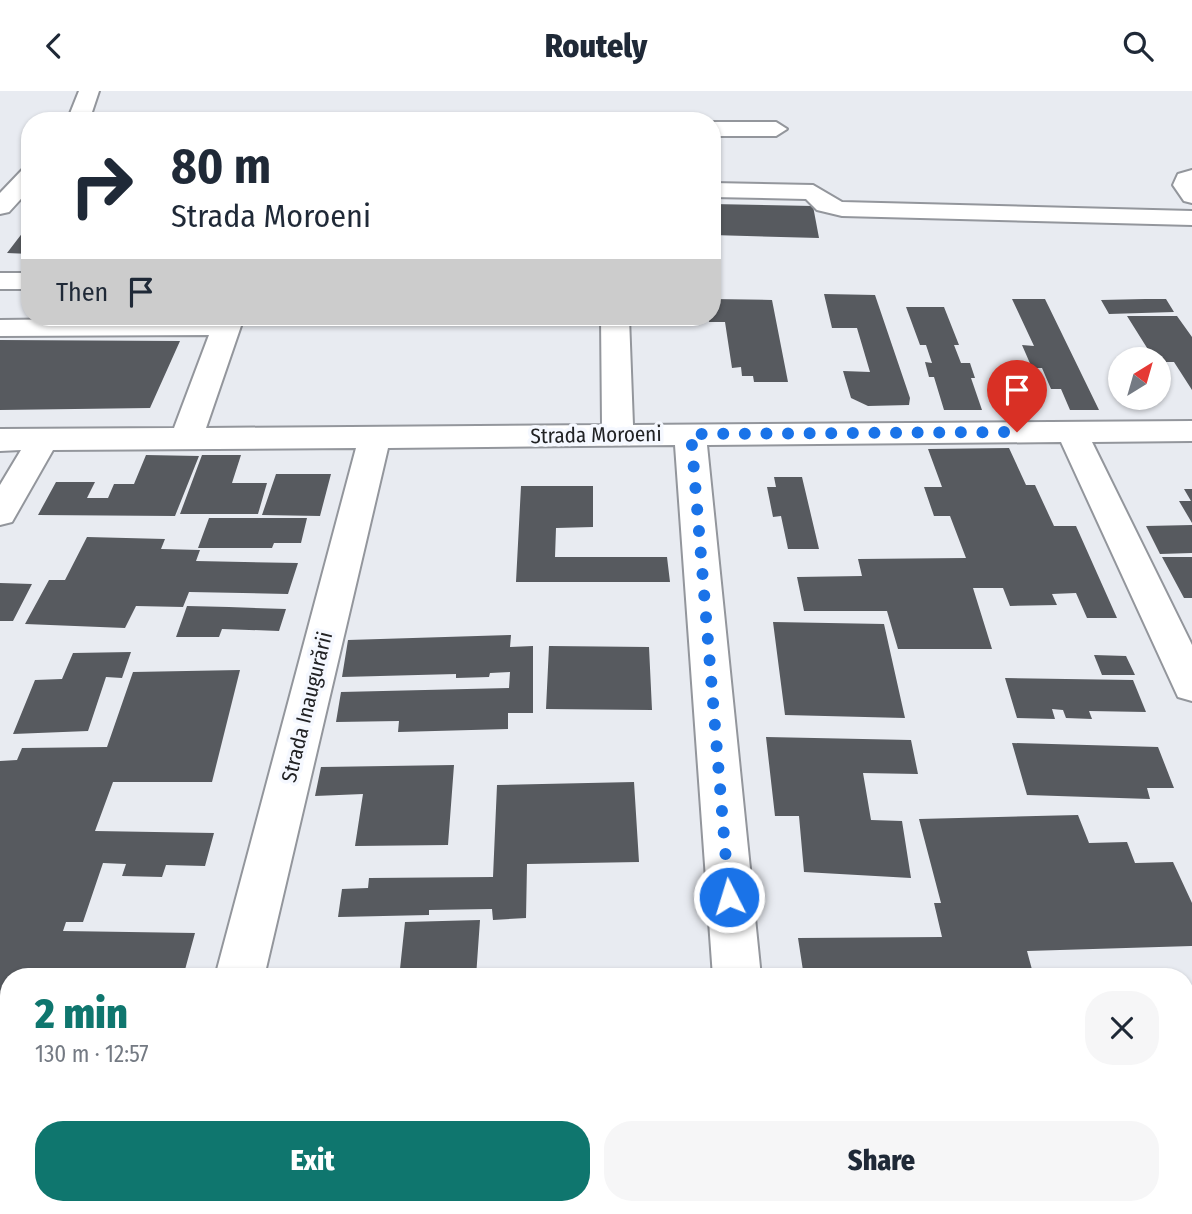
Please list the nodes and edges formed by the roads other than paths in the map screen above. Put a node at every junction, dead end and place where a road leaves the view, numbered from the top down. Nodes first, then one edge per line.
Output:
1 (89, 91) edge
2 (81, 112) edge
3 (721, 129) edge
4 (776, 129) dead end
5 (1192, 177) edge
6 (21, 184) edge
7 (721, 190) edge
8 (1192, 196) edge
9 (0, 207) edge
10 (1192, 218) edge
11 (0, 281) edge
12 (21, 281) edge
13 (76, 326) edge
14 (227, 326) edge
15 (615, 326) edge
16 (0, 328) edge
17 (1071, 431) junction
18 (1192, 431) edge
19 (691, 434) junction
20 (618, 435) junction
21 (375, 437) junction
22 (186, 439) junction
23 (0, 440) edge
24 (43, 440) junction
25 (0, 513) edge
26 (1192, 685) edge
27 (241, 968) edge
28 (736, 968) edge

1 - 2 street
3 - 4 street
5 - 8 street
6 - 9 street
7 - 10 street
11 - 12 street
13 - 16 street
14 - 22 street
15 - 20 street
17 - 18 street, Strada Moroeni
17 - 19 street, Strada Moroeni
17 - 26 street
19 - 20 street, Strada Moroeni
19 - 28 street
20 - 21 street, Strada Moroeni
21 - 22 street, Strada Moroeni
21 - 27 street, Strada Inaugurării
22 - 24 street, Strada Moroeni
23 - 24 street, Strada Moroeni
24 - 25 street

